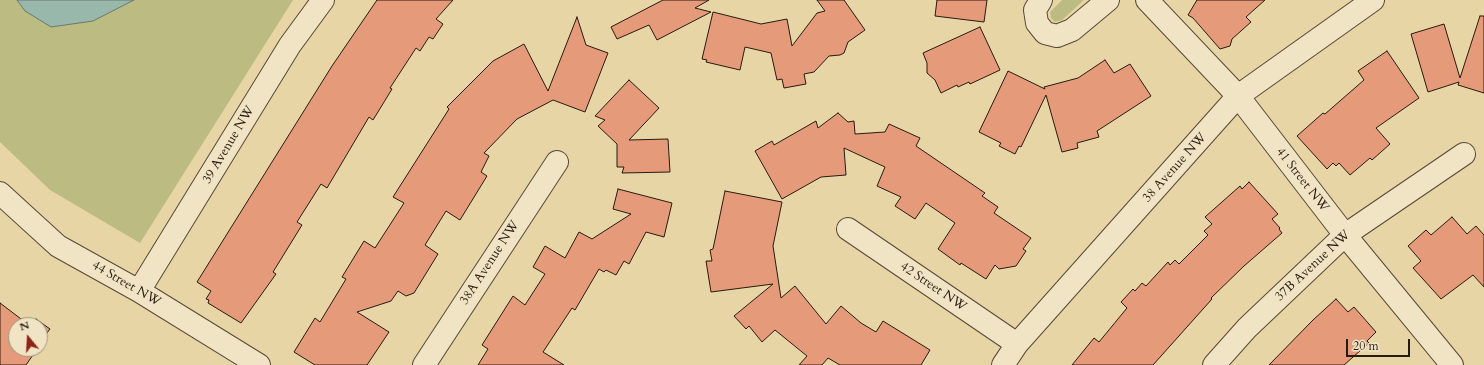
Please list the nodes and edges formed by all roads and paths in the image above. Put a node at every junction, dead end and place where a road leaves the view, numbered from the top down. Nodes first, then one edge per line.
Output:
1 (322, 0) edge
2 (1041, 0) edge
3 (1108, 0) edge
4 (1146, 0) edge
5 (1373, 0) edge
6 (1238, 96) junction
7 (1464, 154) dead end
8 (557, 162) dead end
9 (0, 193) edge
10 (848, 230) dead end
11 (1345, 235) junction
12 (139, 291) junction
13 (1017, 344) junction
14 (259, 365) edge
15 (424, 365) edge
16 (1003, 365) edge
17 (1214, 365) edge
18 (1452, 365) edge

1 - 12 street, 39 Avenue NW
2 - 3 street
4 - 6 street, 41 Street NW
5 - 6 street, 38 Avenue NW
6 - 11 street, 41 Street NW
6 - 13 street, 38 Avenue NW
7 - 11 street, 37B Avenue NW
8 - 15 street, 38A Avenue NW
9 - 12 street, 44 Street NW
10 - 13 street, 42 Street NW
11 - 17 street, 37B Avenue NW
11 - 18 street, 41 Street NW
12 - 14 street, 44 Street NW
13 - 16 street, 38 Avenue NW

